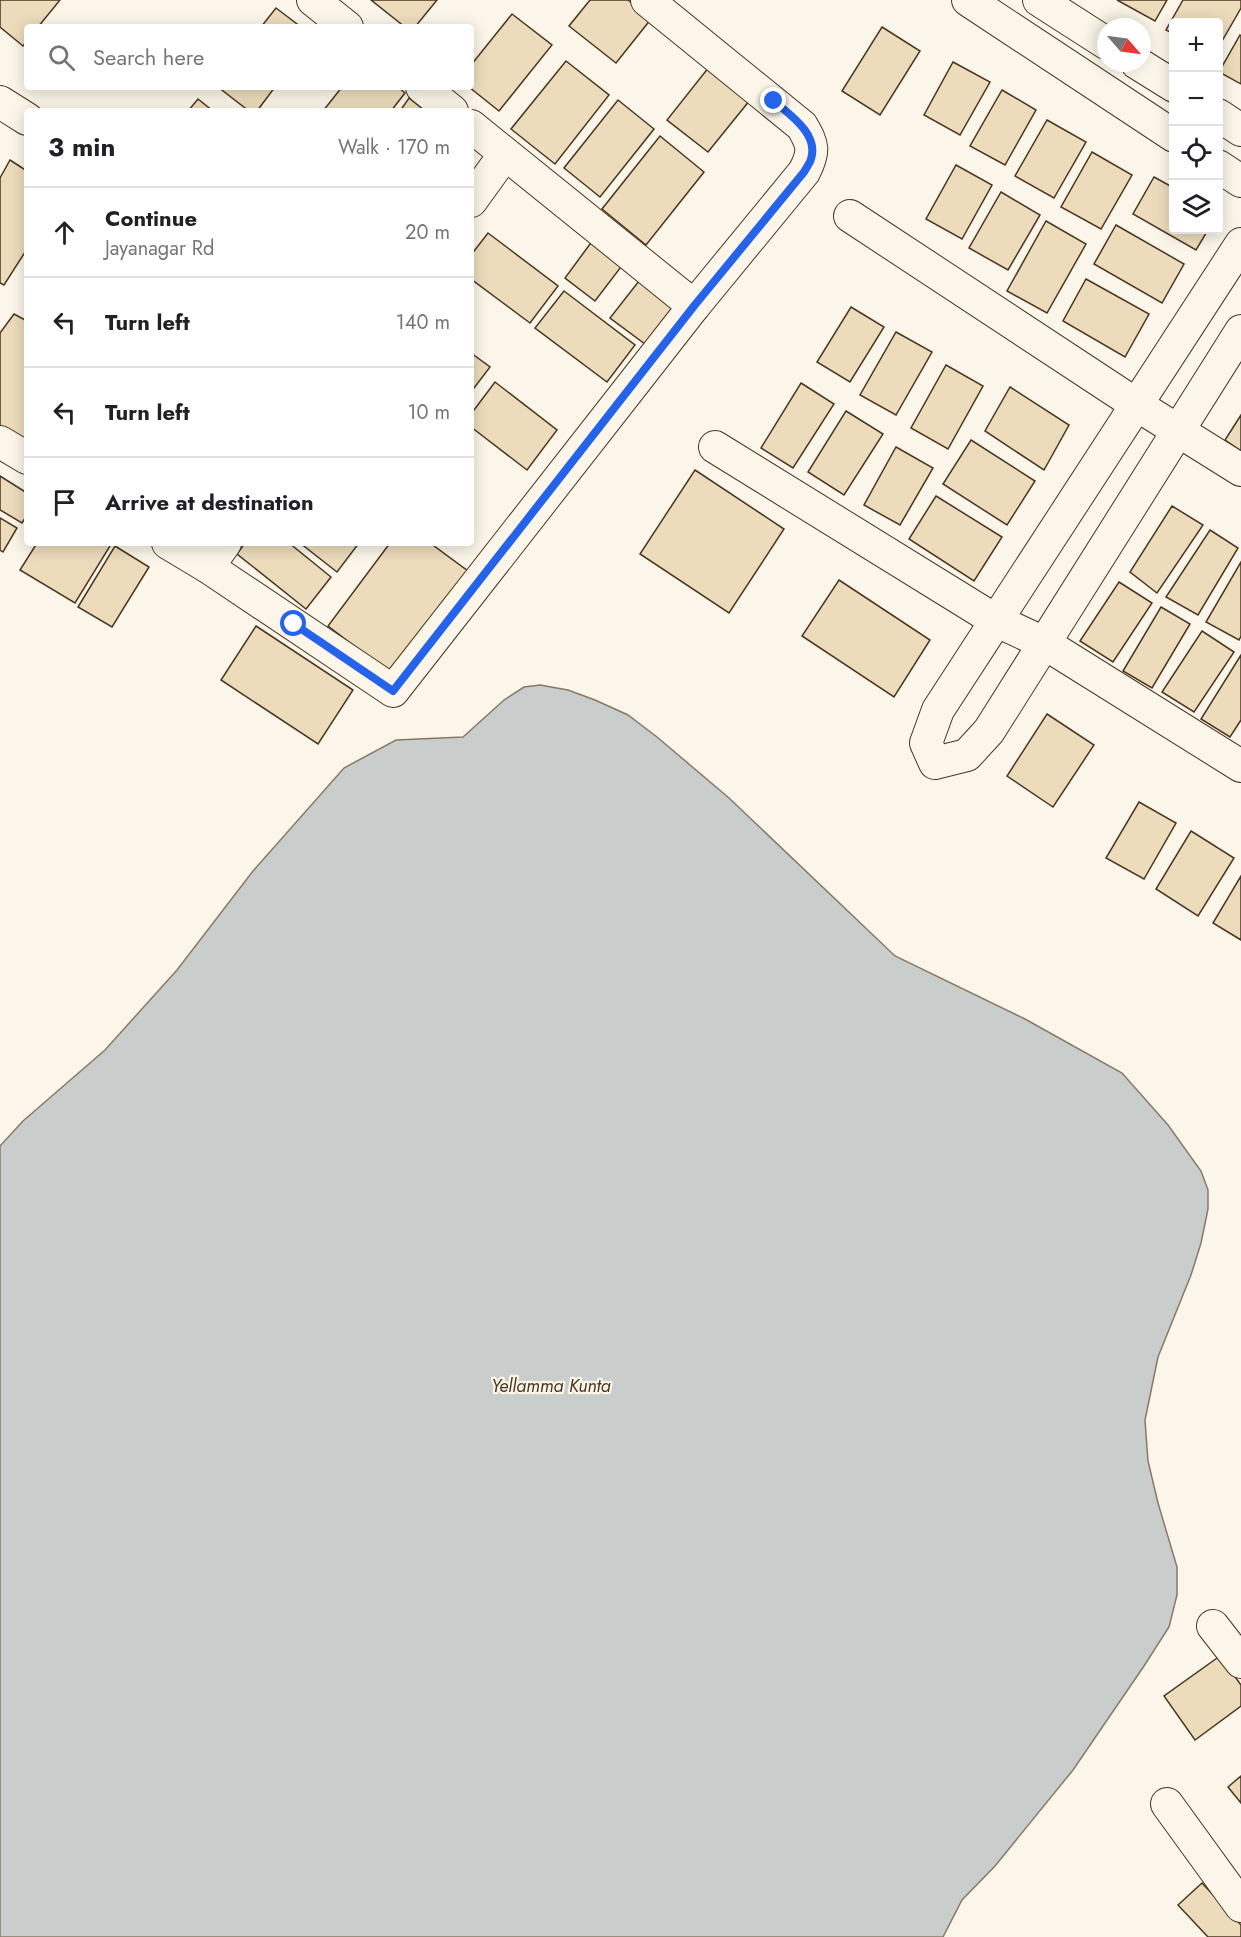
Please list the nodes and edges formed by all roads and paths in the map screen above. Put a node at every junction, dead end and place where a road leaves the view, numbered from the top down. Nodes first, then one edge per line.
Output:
1 (313, 0) edge
2 (647, 0) edge
3 (968, 0) edge
4 (1039, 0) edge
5 (343, 24) edge
6 (1097, 37) edge
7 (1151, 72) edge
8 (1169, 83) edge
9 (426, 90) edge
10 (0, 102) edge
11 (448, 108) edge
12 (24, 117) edge
13 (1223, 118) edge
14 (474, 128) edge
15 (1241, 130) edge
16 (1169, 133) edge
17 (505, 154) junction
18 (1223, 169) edge
19 (1241, 181) edge
20 (474, 197) edge
21 (850, 216) dead end
22 (1241, 244) edge
23 (694, 306) junction
24 (1241, 331) edge
25 (1137, 405) junction
26 (1179, 431) junction
27 (0, 442) edge
28 (715, 447) dead end
29 (24, 456) edge
30 (1241, 470) edge
31 (180, 546) edge
32 (216, 555) edge
33 (995, 620) junction
34 (1044, 643) junction
35 (1241, 766) edge
36 (1213, 1626) dead end
37 (1241, 1662) edge
38 (1167, 1804) dead end
39 (1241, 1906) edge

1 - 5 street
2 - 23 street
3 - 16 street
4 - 6 street
7 - 8 street
9 - 11 street
10 - 12 street
13 - 15 street
14 - 17 street
17 - 20 street
17 - 23 street
18 - 19 street
21 - 25 street
22 - 25 street
23 - 32 street
24 - 26 street
25 - 26 street
25 - 33 street
26 - 30 street
26 - 34 street
27 - 29 street
28 - 33 street
31 - 32 street
33 - 34 street
33 - 34 street
34 - 35 street
36 - 37 street
38 - 39 street

